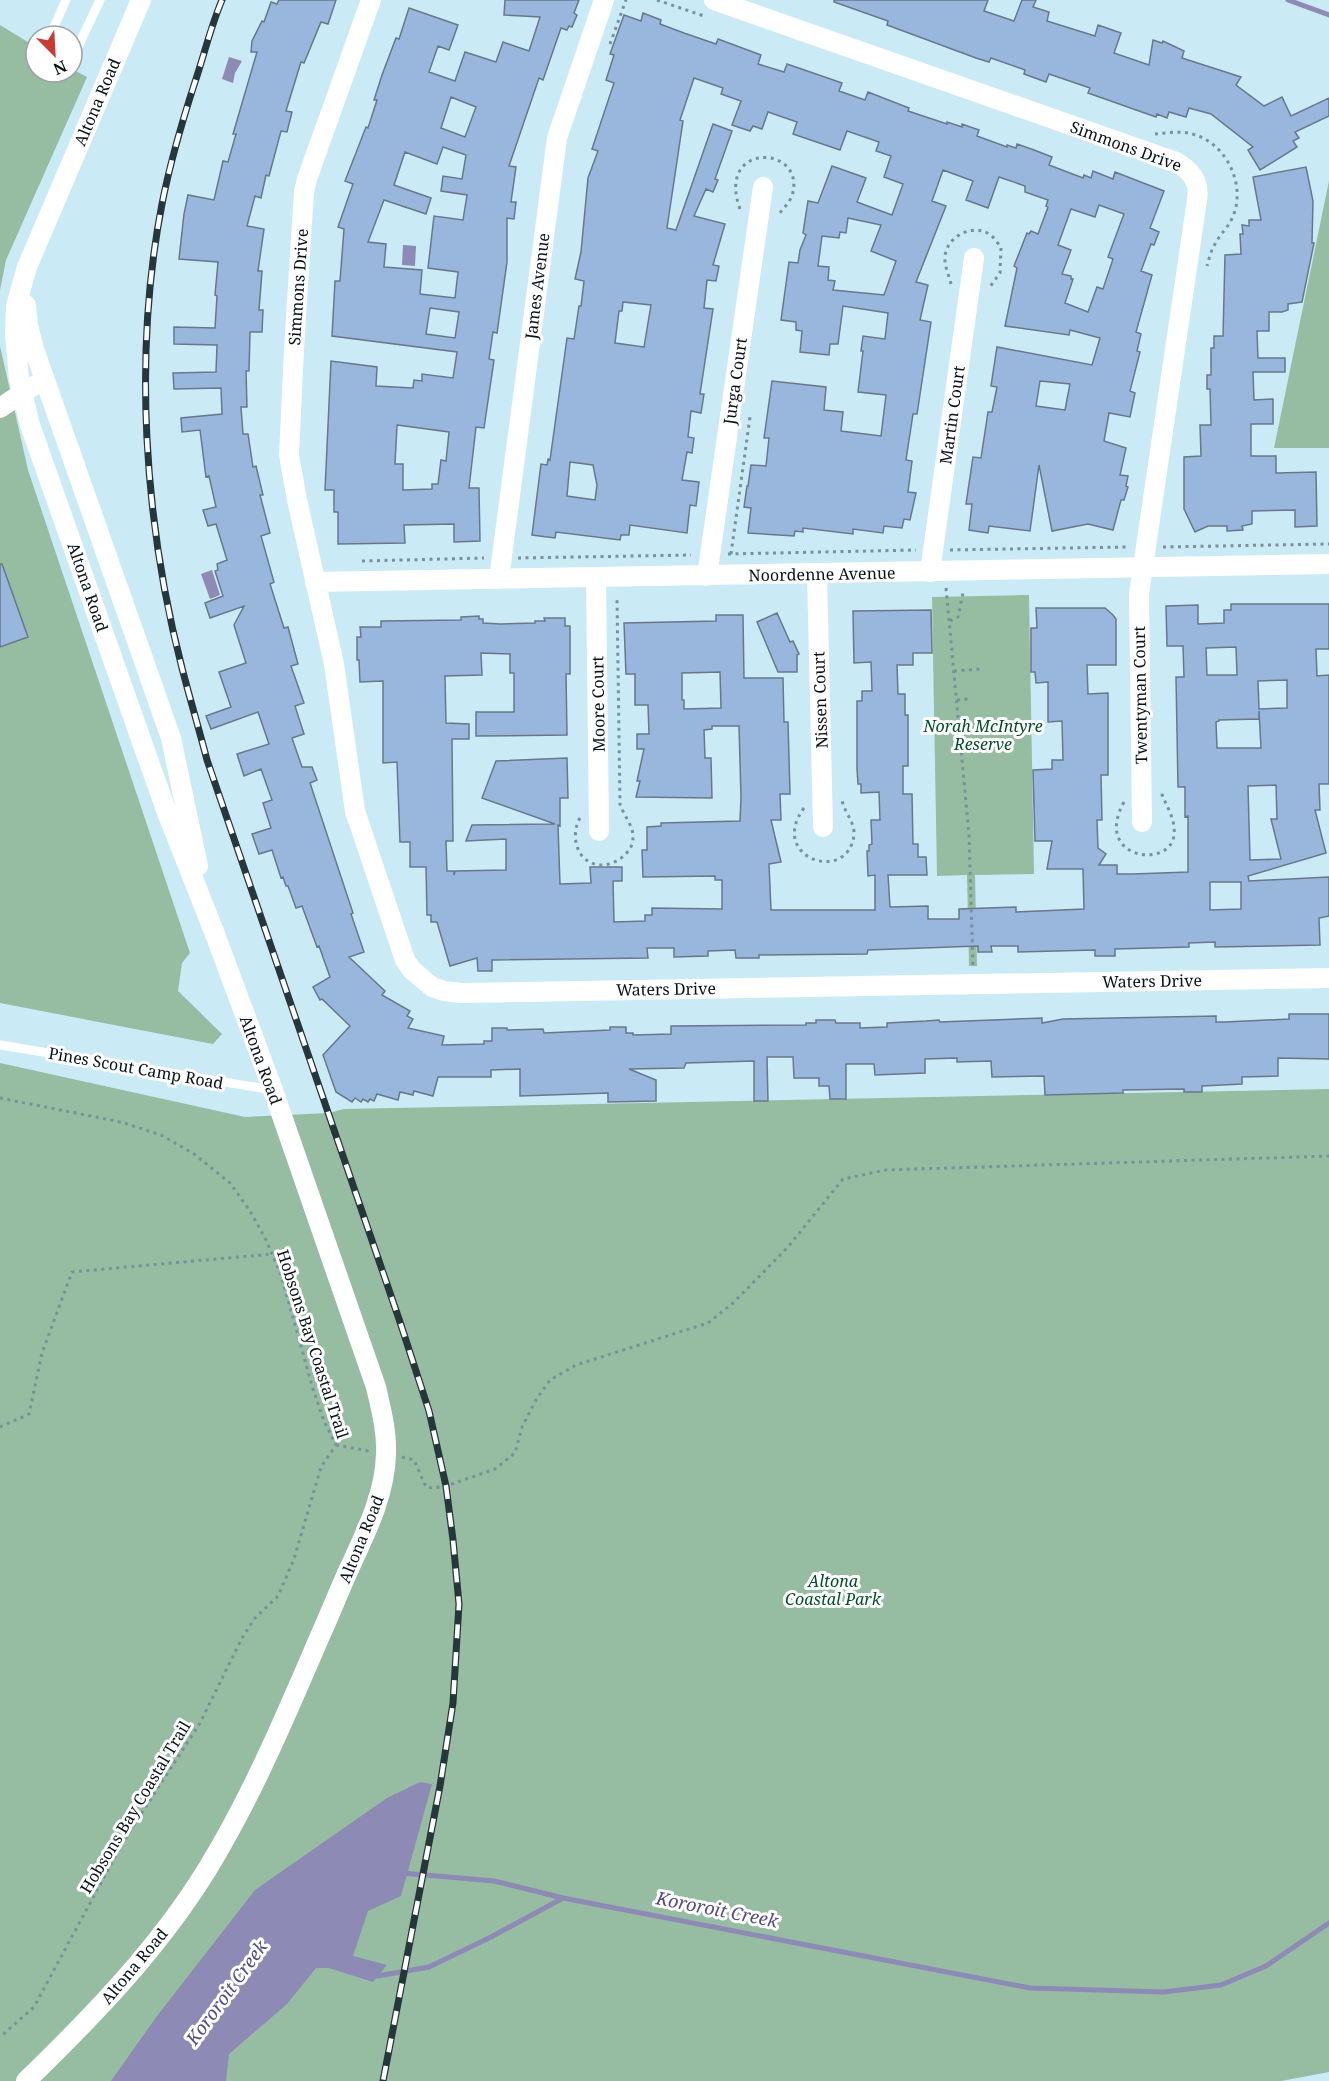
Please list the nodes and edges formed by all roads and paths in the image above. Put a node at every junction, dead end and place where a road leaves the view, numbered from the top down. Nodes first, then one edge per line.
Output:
1 (66, 0) edge
2 (99, 0) edge
3 (141, 0) edge
4 (371, 0) edge
5 (604, 0) edge
6 (626, 0) edge
7 (657, 0) edge
8 (711, 9) edge
9 (55, 24) edge
10 (84, 33) edge
11 (610, 45) dead end
12 (1151, 134) dead end
13 (763, 187) dead end
14 (39, 238) junction
15 (974, 258) dead end
16 (1207, 266) dead end
17 (44, 380) junction
18 (22, 393) junction
19 (0, 408) edge
20 (1329, 544) edge
21 (1146, 547) junction
22 (933, 550) junction
23 (710, 555) junction
24 (502, 558) junction
25 (354, 561) dead end
26 (1329, 564) edge
27 (1143, 568) junction
28 (939, 572) junction
29 (816, 574) junction
30 (707, 576) junction
31 (596, 577) junction
32 (499, 579) junction
33 (315, 582) junction
34 (963, 593) dead end
35 (950, 621) junction
36 (981, 669) dead end
37 (954, 671) junction
38 (968, 699) dead end
39 (957, 700) junction
40 (1142, 822) dead end
41 (823, 827) dead end
42 (599, 831) dead end
43 (213, 929) junction
44 (964, 968) dead end
45 (1329, 978) edge
46 (0, 1044) edge
47 (273, 1090) junction
48 (0, 1098) edge
49 (1329, 1156) edge
50 (272, 1254) junction
51 (0, 1427) edge
52 (336, 1445) junction
53 (386, 1454) junction
54 (0, 2037) edge
55 (26, 2081) edge

1 - 9 lane
2 - 10 lane
3 - 14 street, Altona Road
4 - 33 street, Simmons Drive
5 - 24 street, James Avenue
6 - 11 path
7 - 8 path
8 - 21 street, Simmons Drive
12 - 16 path
13 - 23 street, Jurga Court
14 - 17 street, Altona Road
14 - 18 street, Altona Road
15 - 22 street, Martin Court
17 - 18 street
17 - 43 street, Altona Road
18 - 19 street
18 - 43 street, Altona Road
20 - 21 path
21 - 22 path
21 - 27 street, Simmons Drive
22 - 23 path
22 - 28 street, Martin Court
23 - 24 path
23 - 30 street, Jurga Court
24 - 25 path
24 - 32 street, James Avenue
26 - 27 street, Noordenne Avenue
27 - 28 street, Noordenne Avenue
27 - 40 street, Twentyman Court
28 - 29 street, Noordenne Avenue
28 - 35 path
29 - 30 street, Noordenne Avenue
29 - 41 street, Nissen Court
30 - 31 street, Noordenne Avenue
31 - 32 street, Noordenne Avenue
31 - 42 street, Moore Court
32 - 33 street, Noordenne Avenue
33 - 45 street, Waters Drive
34 - 35 path
35 - 37 path
36 - 37 path
37 - 39 path
38 - 39 path
39 - 44 path
43 - 47 street, Altona Road
46 - 47 lane, Pines Scout Camp Road
47 - 53 street, Altona Road
48 - 50 path, Hobsons Bay Coastal Trail
49 - 53 path
50 - 51 path
50 - 52 path, Hobsons Bay Coastal Trail
52 - 53 path
52 - 54 path, Hobsons Bay Coastal Trail
53 - 55 street, Altona Road

